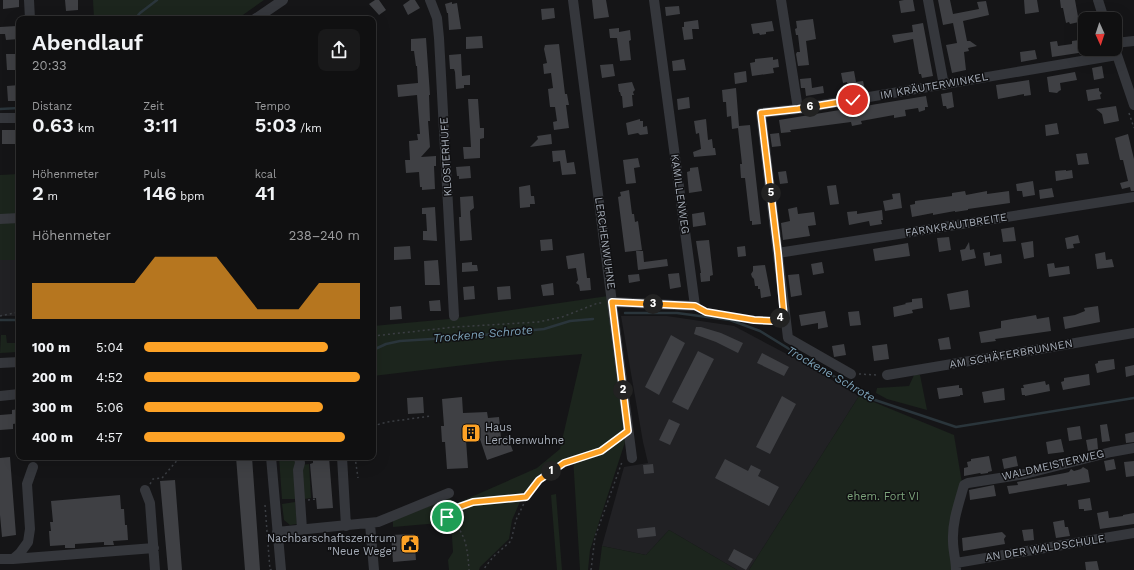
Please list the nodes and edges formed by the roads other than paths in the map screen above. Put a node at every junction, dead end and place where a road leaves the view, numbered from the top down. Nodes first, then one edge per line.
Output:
1 (29, 0) edge
2 (282, 0) edge
3 (430, 0) edge
4 (573, 0) edge
5 (654, 0) edge
6 (781, 0) edge
7 (928, 0) edge
8 (1098, 0) edge
9 (1102, 12) edge
10 (30, 16) edge
11 (261, 16) edge
12 (1095, 56) edge
13 (1117, 56) edge
14 (944, 85) junction
15 (1134, 105) edge
16 (798, 109) junction
17 (0, 118) edge
18 (16, 118) edge
19 (1134, 197) edge
20 (16, 218) edge
21 (0, 219) edge
22 (778, 253) junction
23 (612, 302) junction
24 (454, 316) dead end
25 (1134, 333) edge
26 (16, 362) edge
27 (0, 363) edge
28 (851, 374) road end
29 (887, 375) road end
30 (16, 394) edge
31 (0, 396) edge
32 (1134, 448) edge
33 (632, 458) road end
34 (271, 460) edge
35 (300, 460) edge
36 (342, 460) edge
37 (33, 467) dead end
38 (146, 490) road end
39 (449, 493) dead end
40 (370, 524) junction
41 (346, 526) junction
42 (302, 529) junction
43 (277, 532) junction
44 (1134, 533) edge
45 (154, 548) junction
46 (0, 559) edge
47 (13, 559) junction
48 (956, 566) edge
49 (155, 570) edge
50 (281, 570) edge
51 (374, 570) edge

1 - 10 street
2 - 11 street
3 - 24 street, KLOSTERHUFE
4 - 23 street, LERCHENWUHNE
5 - 23 street, KAMILLENWEG
6 - 16 street
7 - 14 street
8 - 9 street
12 - 14 street, IM KRÄUTERWINKEL
13 - 15 street
14 - 16 street, IM KRÄUTERWINKEL
16 - 22 street, IM KRÄUTERWINKEL
17 - 18 street
19 - 22 street, FARNKRAUTBREITE
20 - 21 street
22 - 28 street, IM KRÄUTERWINKEL
23 - 33 street, LERCHENWUHNE
25 - 29 street, AM SCHÄFERBRUNNEN
26 - 27 street
30 - 31 street
32 - 48 street, WALDMEISTERWEG
34 - 43 street
35 - 42 street
36 - 41 street
37 - 47 street
38 - 45 street
39 - 40 street
40 - 41 street
40 - 51 street
41 - 42 street
42 - 43 street
43 - 50 street
44 - 48 street, AN DER WALDSCHULE
45 - 47 street
45 - 49 street
46 - 47 street

